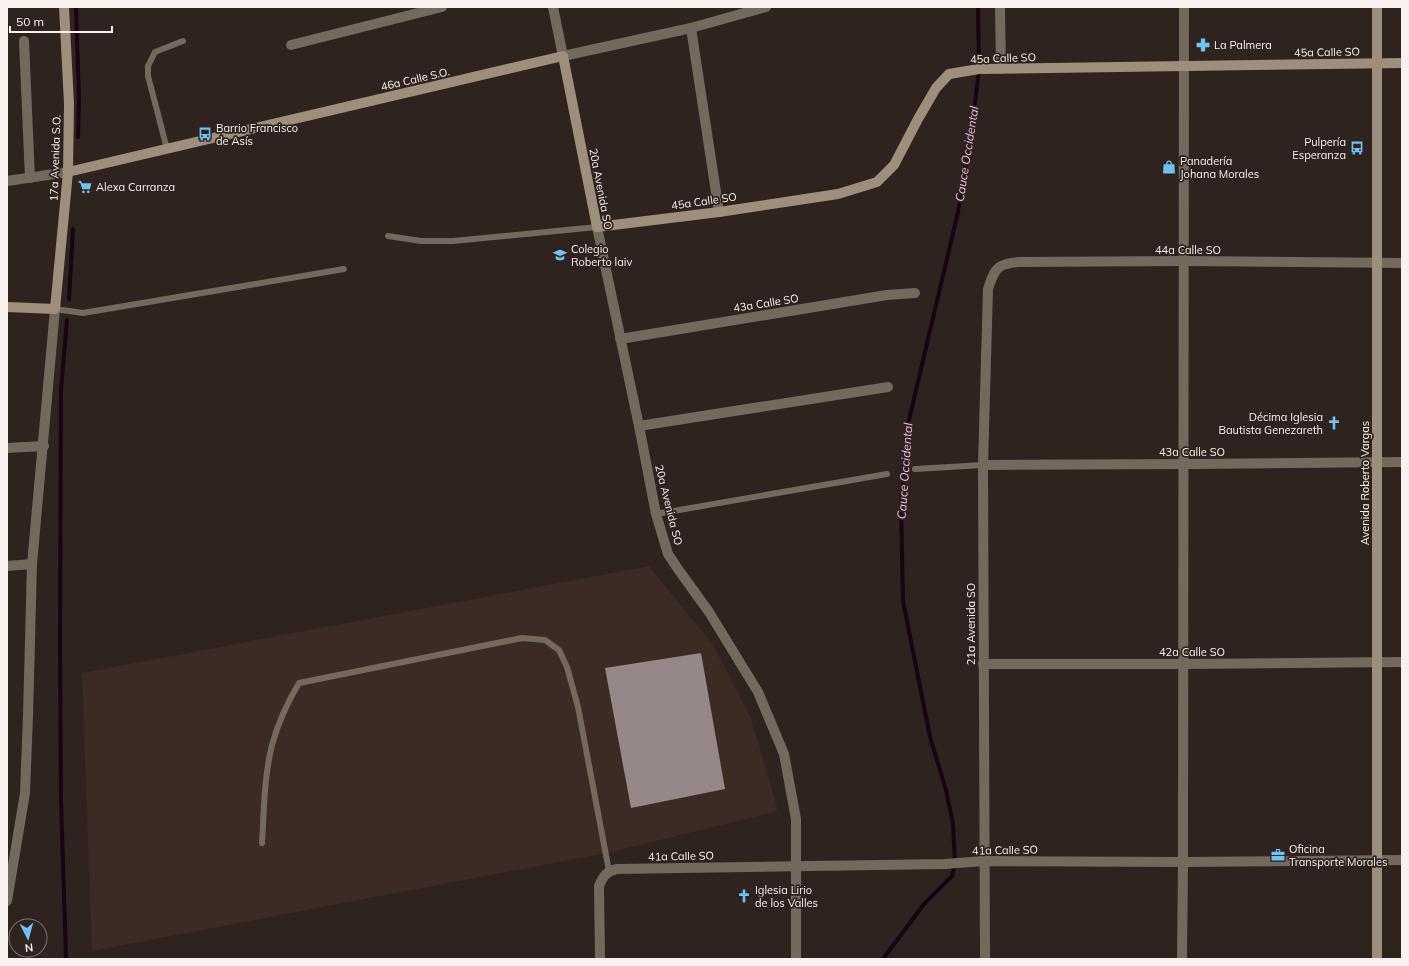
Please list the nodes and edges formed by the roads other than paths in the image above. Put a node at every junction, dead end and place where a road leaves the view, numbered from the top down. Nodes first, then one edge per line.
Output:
1 (64, 7) edge
2 (442, 7) edge
3 (553, 7) edge
4 (766, 7) edge
5 (1000, 7) edge
6 (1184, 7) edge
7 (1377, 7) edge
8 (691, 28) junction
9 (24, 41) dead end
10 (183, 41) dead end
11 (291, 45) dead end
12 (563, 56) junction
13 (1377, 63) junction
14 (1402, 63) edge
15 (1184, 66) junction
16 (1001, 69) junction
17 (167, 149) junction
18 (68, 172) junction
19 (30, 178) junction
20 (7, 181) edge
21 (720, 212) junction
22 (596, 227) junction
23 (388, 236) dead end
24 (1184, 261) junction
25 (1376, 264) junction
26 (1402, 264) edge
27 (344, 269) dead end
28 (988, 289) joint
29 (916, 293) dead end
30 (7, 307) edge
31 (55, 310) junction
32 (620, 339) junction
33 (888, 387) dead end
34 (639, 426) junction
35 (44, 446) junction
36 (7, 448) edge
37 (1376, 462) junction
38 (1402, 462) edge
39 (1183, 464) junction
40 (983, 465) junction
41 (915, 469) dead end
42 (887, 474) dead end
43 (656, 514) junction
44 (32, 564) junction
45 (7, 566) edge
46 (1378, 662) junction
47 (1402, 662) edge
48 (983, 664) junction
49 (1183, 664) junction
50 (262, 843) dead end
51 (1378, 860) junction
52 (1402, 860) edge
53 (984, 861) junction
54 (1183, 862) junction
55 (796, 866) junction
56 (609, 871) junction
57 (7, 901) edge
58 (600, 959) edge
59 (796, 959) edge
60 (985, 959) edge
61 (1182, 959) edge
62 (1378, 959) edge

1 - 18 street, 17a Avenida S.O.
2 - 11 street
3 - 12 street
4 - 8 street, 46a Calle S.O.
5 - 16 street
6 - 15 street
7 - 13 street, Avenida Roberto Vargas
8 - 12 street, 46a Calle S.O.
8 - 21 street
9 - 19 street
10 - 17 lane
12 - 17 street, 46a Calle S.O.
12 - 22 street, 20a Avenida SO
13 - 14 street, 45a Calle SO
13 - 15 street, 45a Calle SO
13 - 25 street, Avenida Roberto Vargas
15 - 16 street, 45a Calle SO
15 - 24 street
16 - 21 street, 45a Calle SO
17 - 18 street, 46a Calle S.O.
18 - 19 street
18 - 31 street, 17a Avenida S.O.
19 - 20 street
21 - 22 street, 45a Calle SO
22 - 23 lane
22 - 32 street, 20a Avenida SO
24 - 25 street, 44a Calle SO
24 - 28 street, 44a Calle SO
24 - 39 street
25 - 26 street, 44a Calle SO
25 - 37 street, Avenida Roberto Vargas
27 - 31 lane
28 - 40 street, 21a Avenida SO
29 - 32 street, 43a Calle SO
30 - 31 street
31 - 35 street
32 - 34 street, 20a Avenida SO
33 - 34 street
34 - 43 street, 20a Avenida SO
35 - 36 street
35 - 44 street
37 - 38 street, 43a Calle SO
37 - 39 street, 43a Calle SO
37 - 46 street, Avenida Roberto Vargas
39 - 40 street, 43a Calle SO
39 - 49 street
40 - 41 lane
40 - 48 street, 21a Avenida SO
42 - 43 lane
43 - 55 street, 20a Avenida SO
44 - 45 street
44 - 57 street
46 - 47 street, 42a Calle SO
46 - 49 street, 42a Calle SO
46 - 51 street, Avenida Roberto Vargas
48 - 49 street, 42a Calle SO
48 - 53 street, 21a Avenida SO
49 - 54 street
50 - 56 lane
51 - 52 street, 41a Calle SO
51 - 54 street, 41a Calle SO
51 - 62 street, Avenida Roberto Vargas
53 - 54 street, 41a Calle SO
53 - 55 street, 41a Calle SO
53 - 60 street, 21a Avenida SO
54 - 61 street
55 - 56 street, 41a Calle SO
55 - 59 street, 20a Avenida SO
56 - 58 street

